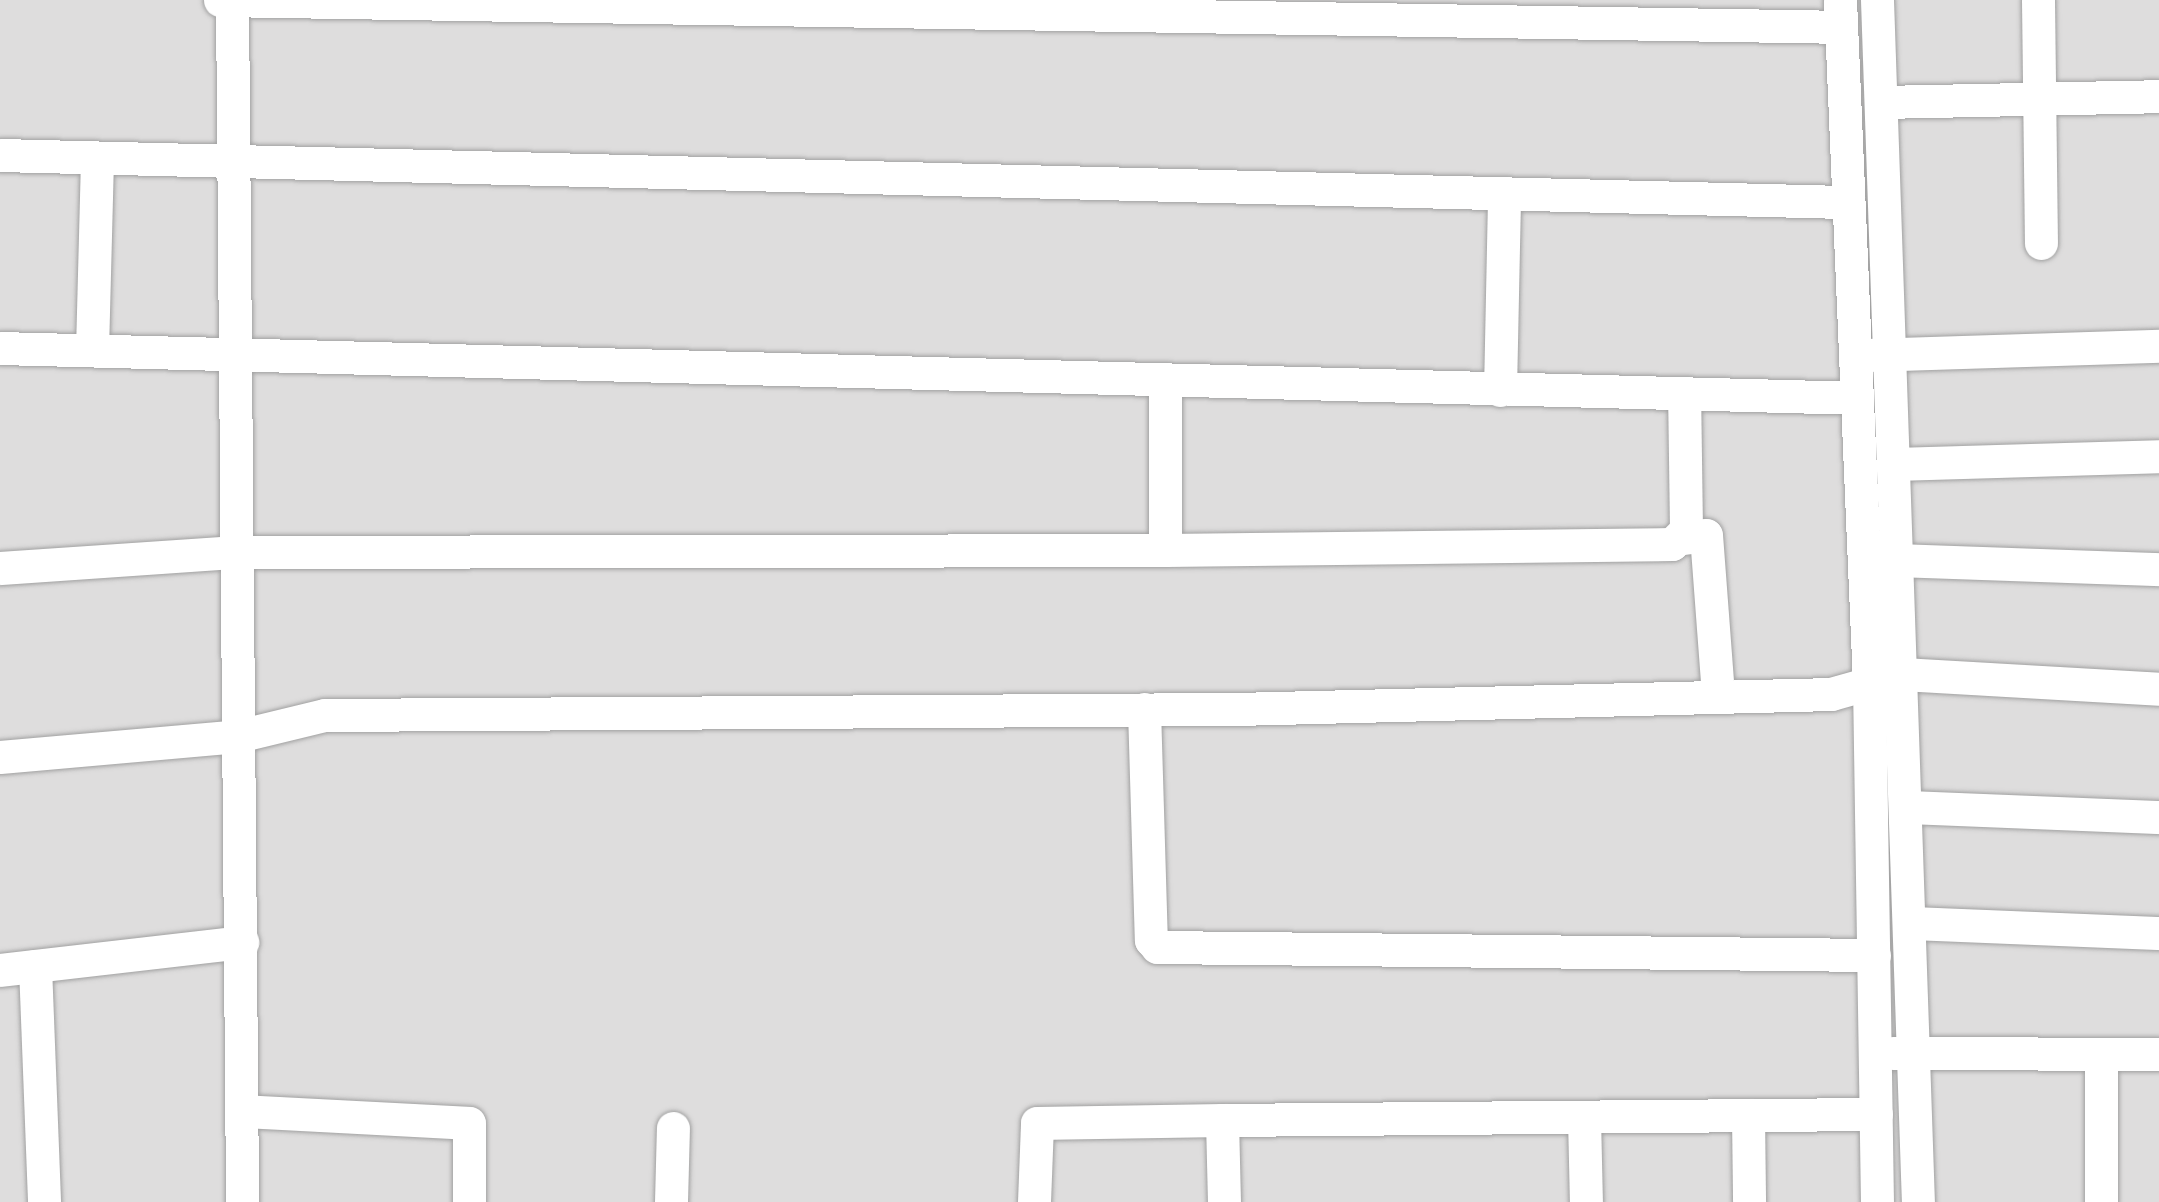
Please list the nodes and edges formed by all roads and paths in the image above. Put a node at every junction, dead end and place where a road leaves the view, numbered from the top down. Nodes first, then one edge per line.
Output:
1 (220, 0) edge
2 (232, 0) edge
3 (1877, 0) edge
4 (2038, 0) edge
5 (1840, 14) edge
6 (2159, 96) edge
7 (2041, 99) junction
8 (1881, 102) junction
9 (0, 154) edge
10 (97, 158) junction
11 (231, 162) junction
12 (1504, 194) junction
13 (1848, 202) junction
14 (2041, 243) dead end
15 (2159, 345) edge
16 (0, 348) edge
17 (92, 350) junction
18 (232, 352) junction
19 (1854, 355) junction
20 (1890, 355) junction
21 (1165, 382) junction
22 (1500, 390) junction
23 (1684, 394) junction
24 (1856, 398) junction
25 (2159, 456) edge
26 (1894, 464) junction
27 (1682, 538) junction
28 (1165, 550) junction
29 (234, 552) junction
30 (1898, 560) junction
31 (0, 568) edge
32 (2159, 569) edge
33 (1902, 674) junction
34 (1869, 682) junction
35 (2159, 688) edge
36 (1718, 696) junction
37 (1144, 709) junction
38 (238, 736) junction
39 (0, 757) edge
40 (1906, 807) junction
41 (2159, 817) edge
42 (1910, 922) junction
43 (2159, 933) edge
44 (242, 942) junction
45 (1874, 955) junction
46 (35, 966) junction
47 (0, 970) edge
48 (1876, 1053) junction
49 (1915, 1054) junction
50 (2102, 1054) junction
51 (2159, 1054) edge
52 (242, 1112) junction
53 (1876, 1114) junction
54 (1748, 1115) junction
55 (1584, 1117) junction
56 (1222, 1120) junction
57 (673, 1128) dead end
58 (44, 1202) edge
59 (242, 1202) edge
60 (469, 1202) edge
61 (671, 1202) edge
62 (1034, 1202) edge
63 (1224, 1202) edge
64 (1586, 1202) edge
65 (1749, 1202) edge
66 (1877, 1202) edge
67 (1918, 1202) edge
68 (2101, 1202) edge

1 - 2 street
2 - 5 street
2 - 11 street
3 - 8 street
4 - 7 street
5 - 13 street
6 - 7 street
7 - 8 street
7 - 14 street
8 - 20 street
9 - 10 street
10 - 11 street
10 - 17 street
11 - 12 street
11 - 18 street
12 - 13 street
12 - 22 street
13 - 19 street
15 - 20 street
16 - 17 street
17 - 18 street
18 - 21 street
18 - 29 street
19 - 20 street
19 - 24 street
20 - 26 street
21 - 22 street
21 - 28 street
22 - 23 street
23 - 24 street
23 - 27 street
24 - 34 street
25 - 26 street
26 - 30 street
27 - 28 street
27 - 36 street
28 - 29 street
29 - 31 street
29 - 38 street
30 - 32 street
30 - 33 street
33 - 34 street
33 - 35 street
33 - 40 street
34 - 36 street
34 - 45 street
36 - 37 street
37 - 38 street
37 - 45 street
38 - 39 street
38 - 44 street
40 - 41 street
40 - 42 street
42 - 43 street
42 - 49 street
44 - 46 street
44 - 52 street
45 - 48 street
46 - 47 street
46 - 58 street
48 - 49 street
48 - 53 street
49 - 50 street
49 - 67 street
50 - 51 street
50 - 68 street
52 - 59 street
52 - 60 street
53 - 54 street
53 - 66 street
54 - 55 street
54 - 65 street
55 - 56 street
55 - 64 street
56 - 62 street
56 - 63 street
57 - 61 street

